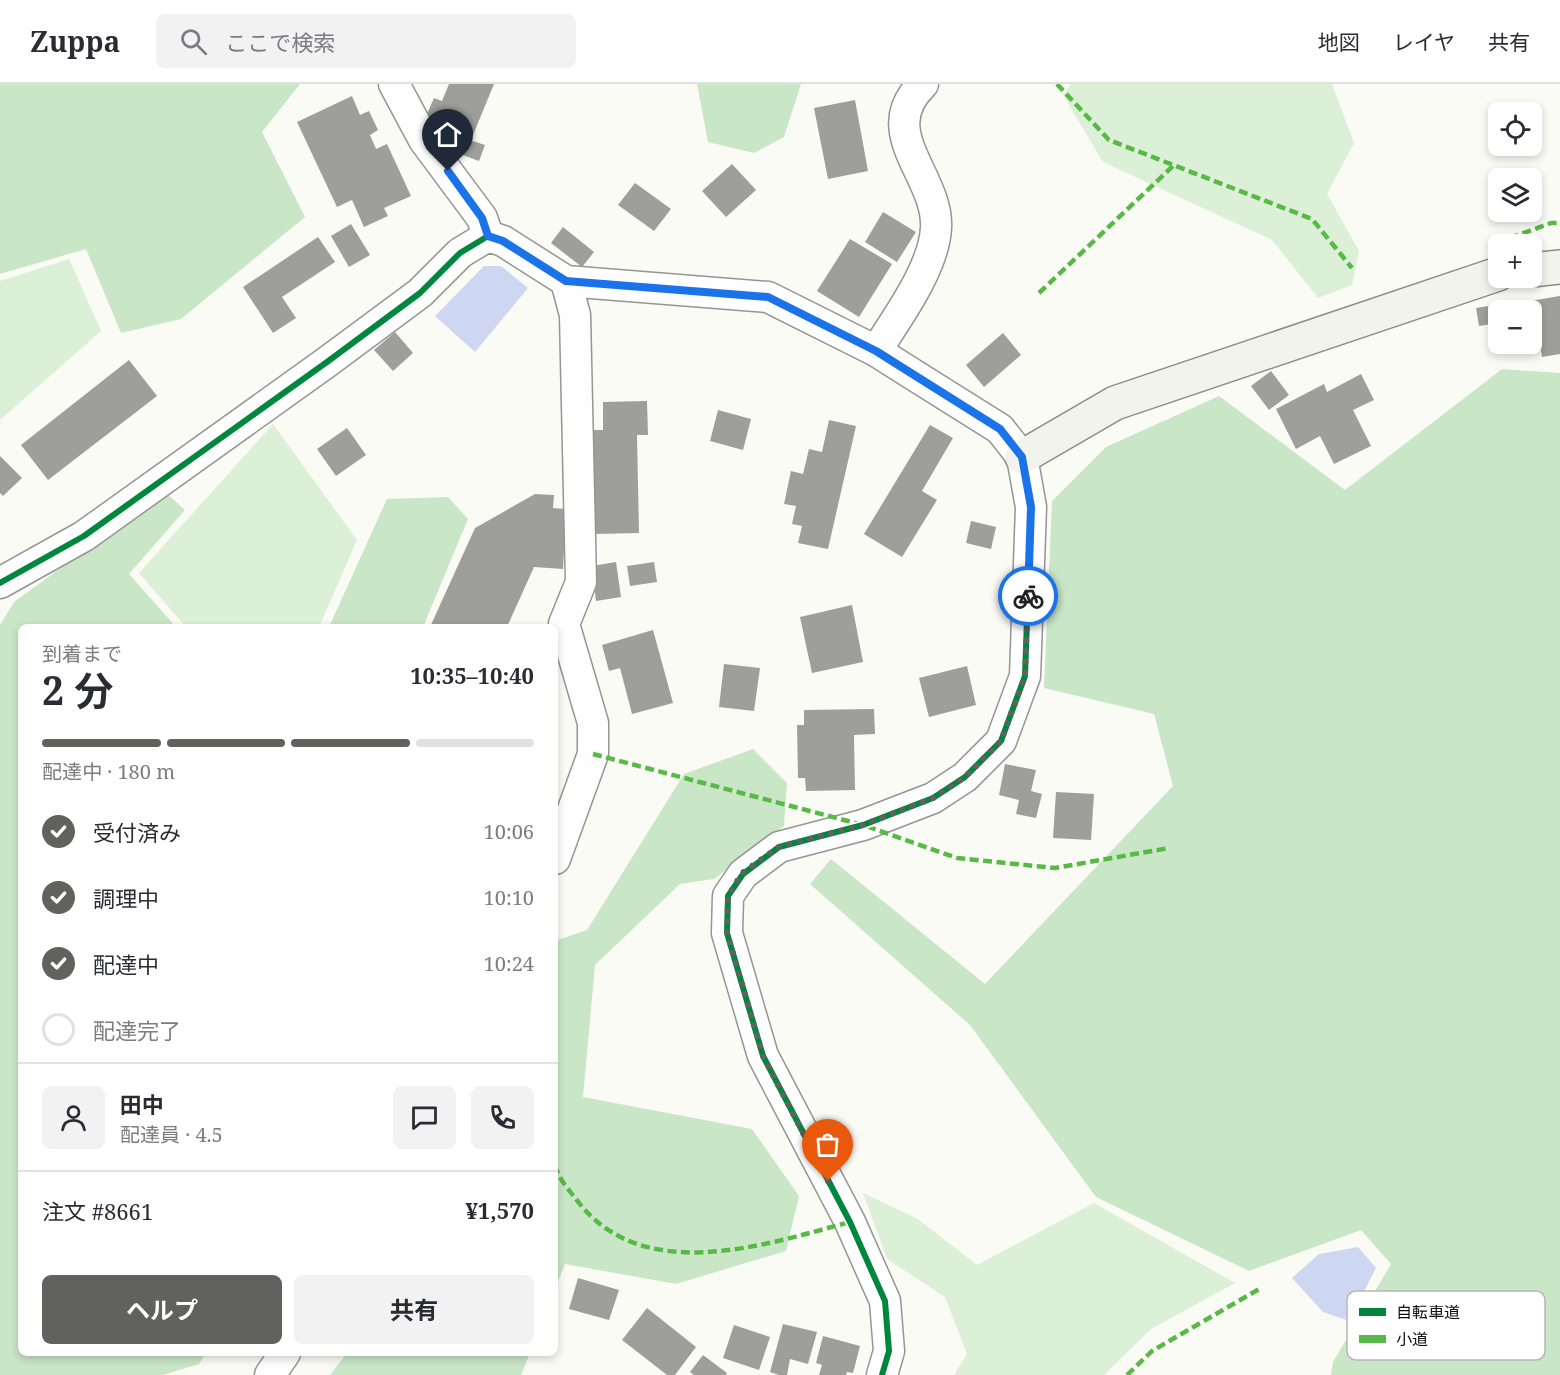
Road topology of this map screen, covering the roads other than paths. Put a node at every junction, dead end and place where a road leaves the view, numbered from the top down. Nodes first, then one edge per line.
1 (394, 84) edge
2 (923, 84) edge
3 (488, 236) junction
4 (1560, 267) edge
5 (1542, 269) edge
6 (1488, 277) edge
7 (566, 281) junction
8 (876, 351) junction
9 (1022, 457) junction
10 (0, 583) edge
11 (558, 851) edge
12 (283, 1356) edge
13 (270, 1375) edge
14 (882, 1375) edge

1 - 3 street
2 - 8 street
3 - 7 street
3 - 10 street
4 - 5 street
6 - 9 street
7 - 8 street
7 - 11 street
8 - 9 street
9 - 14 street
12 - 13 street

